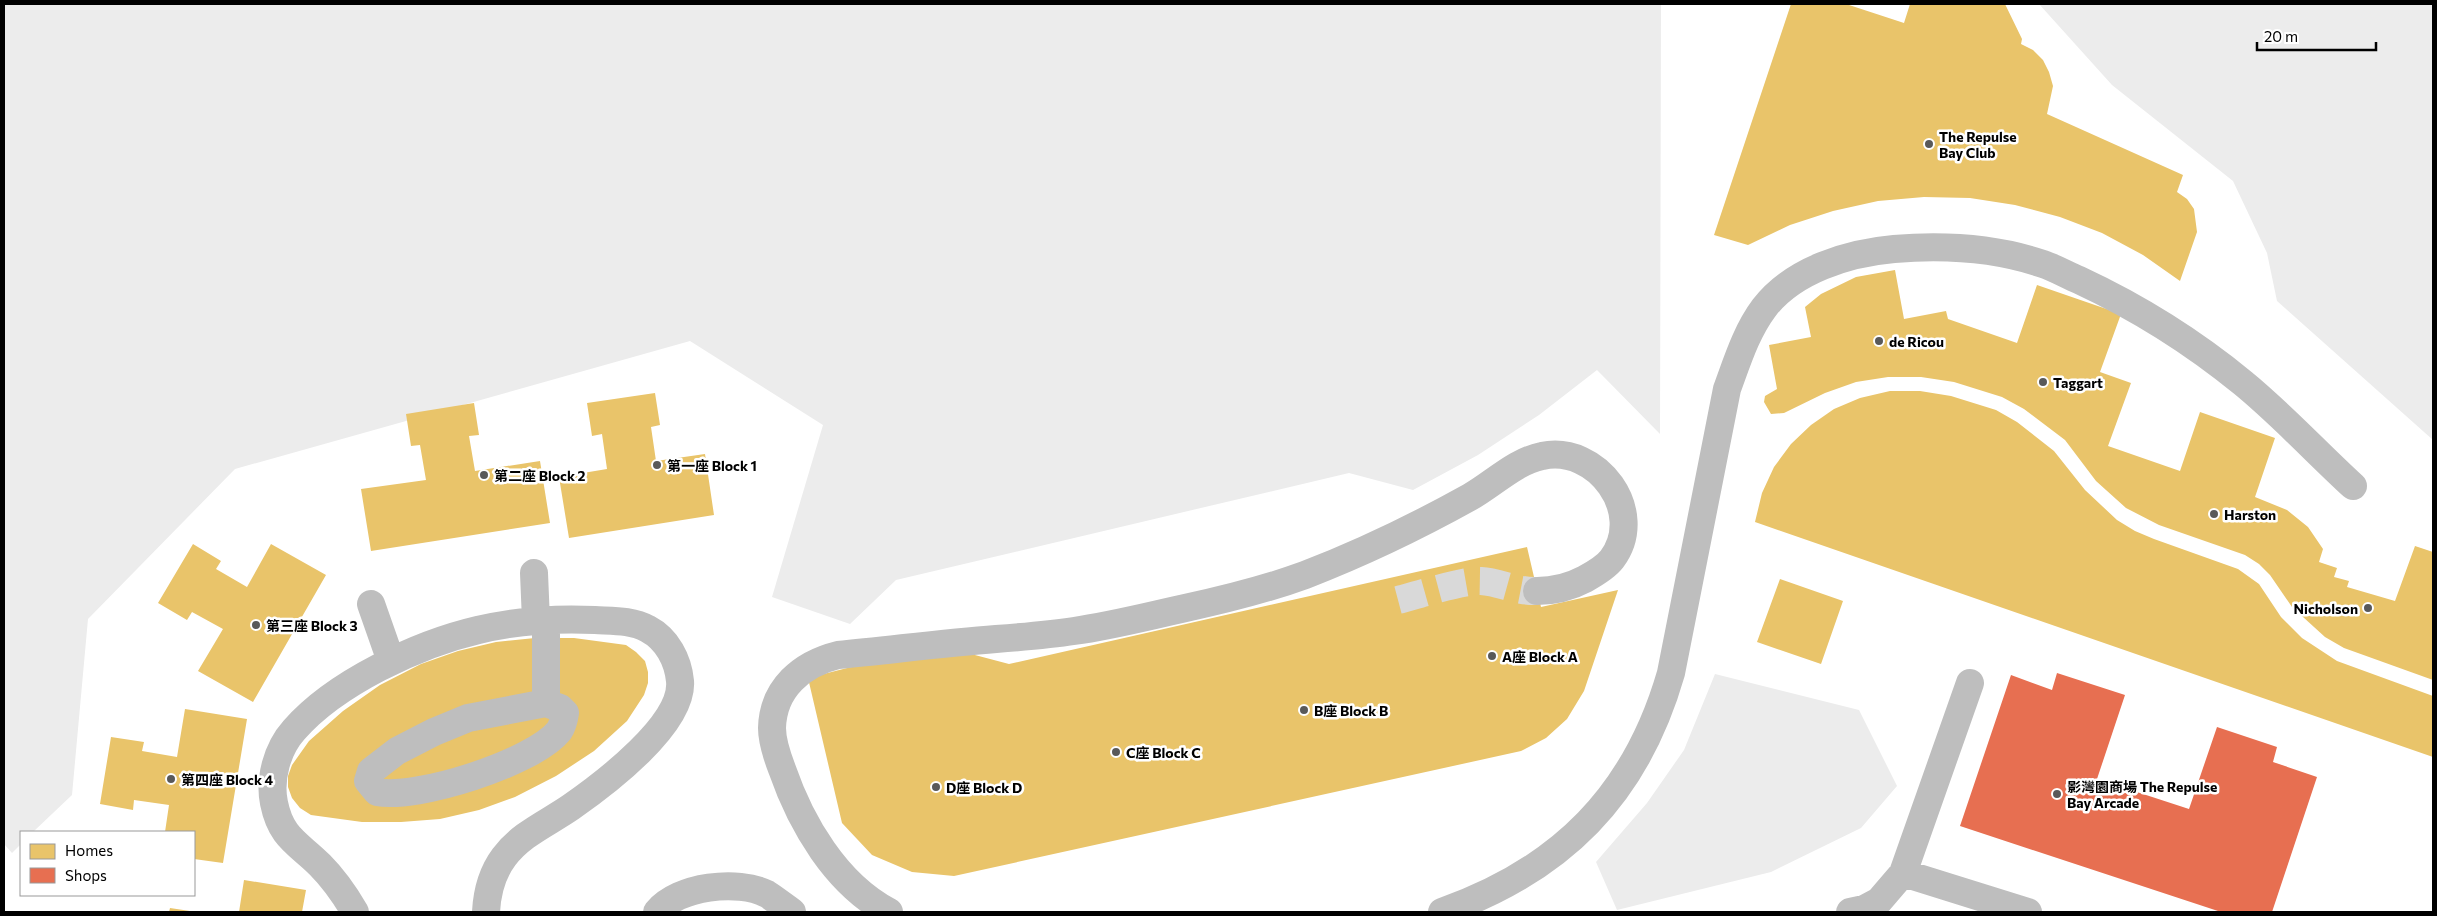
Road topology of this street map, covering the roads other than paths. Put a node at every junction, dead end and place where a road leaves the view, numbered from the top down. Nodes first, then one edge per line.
1 (2353, 486) dead end
2 (534, 573) dead end
3 (1537, 591) tunnel mouth
4 (371, 604) dead end
5 (541, 620) junction
6 (391, 661) junction
7 (1970, 683) dead end
8 (546, 703) junction
9 (1903, 873) junction
10 (356, 912) edge
11 (486, 912) edge
12 (658, 912) edge
13 (792, 912) edge
14 (889, 912) edge
15 (1442, 912) edge
16 (1850, 912) edge
17 (2028, 912) edge

1 - 15 street
2 - 5 street
3 - 14 street
4 - 6 street
5 - 6 street
5 - 8 street
5 - 11 street
6 - 10 street
7 - 9 street
8 - 8 street
9 - 16 street
9 - 17 street
12 - 13 street

